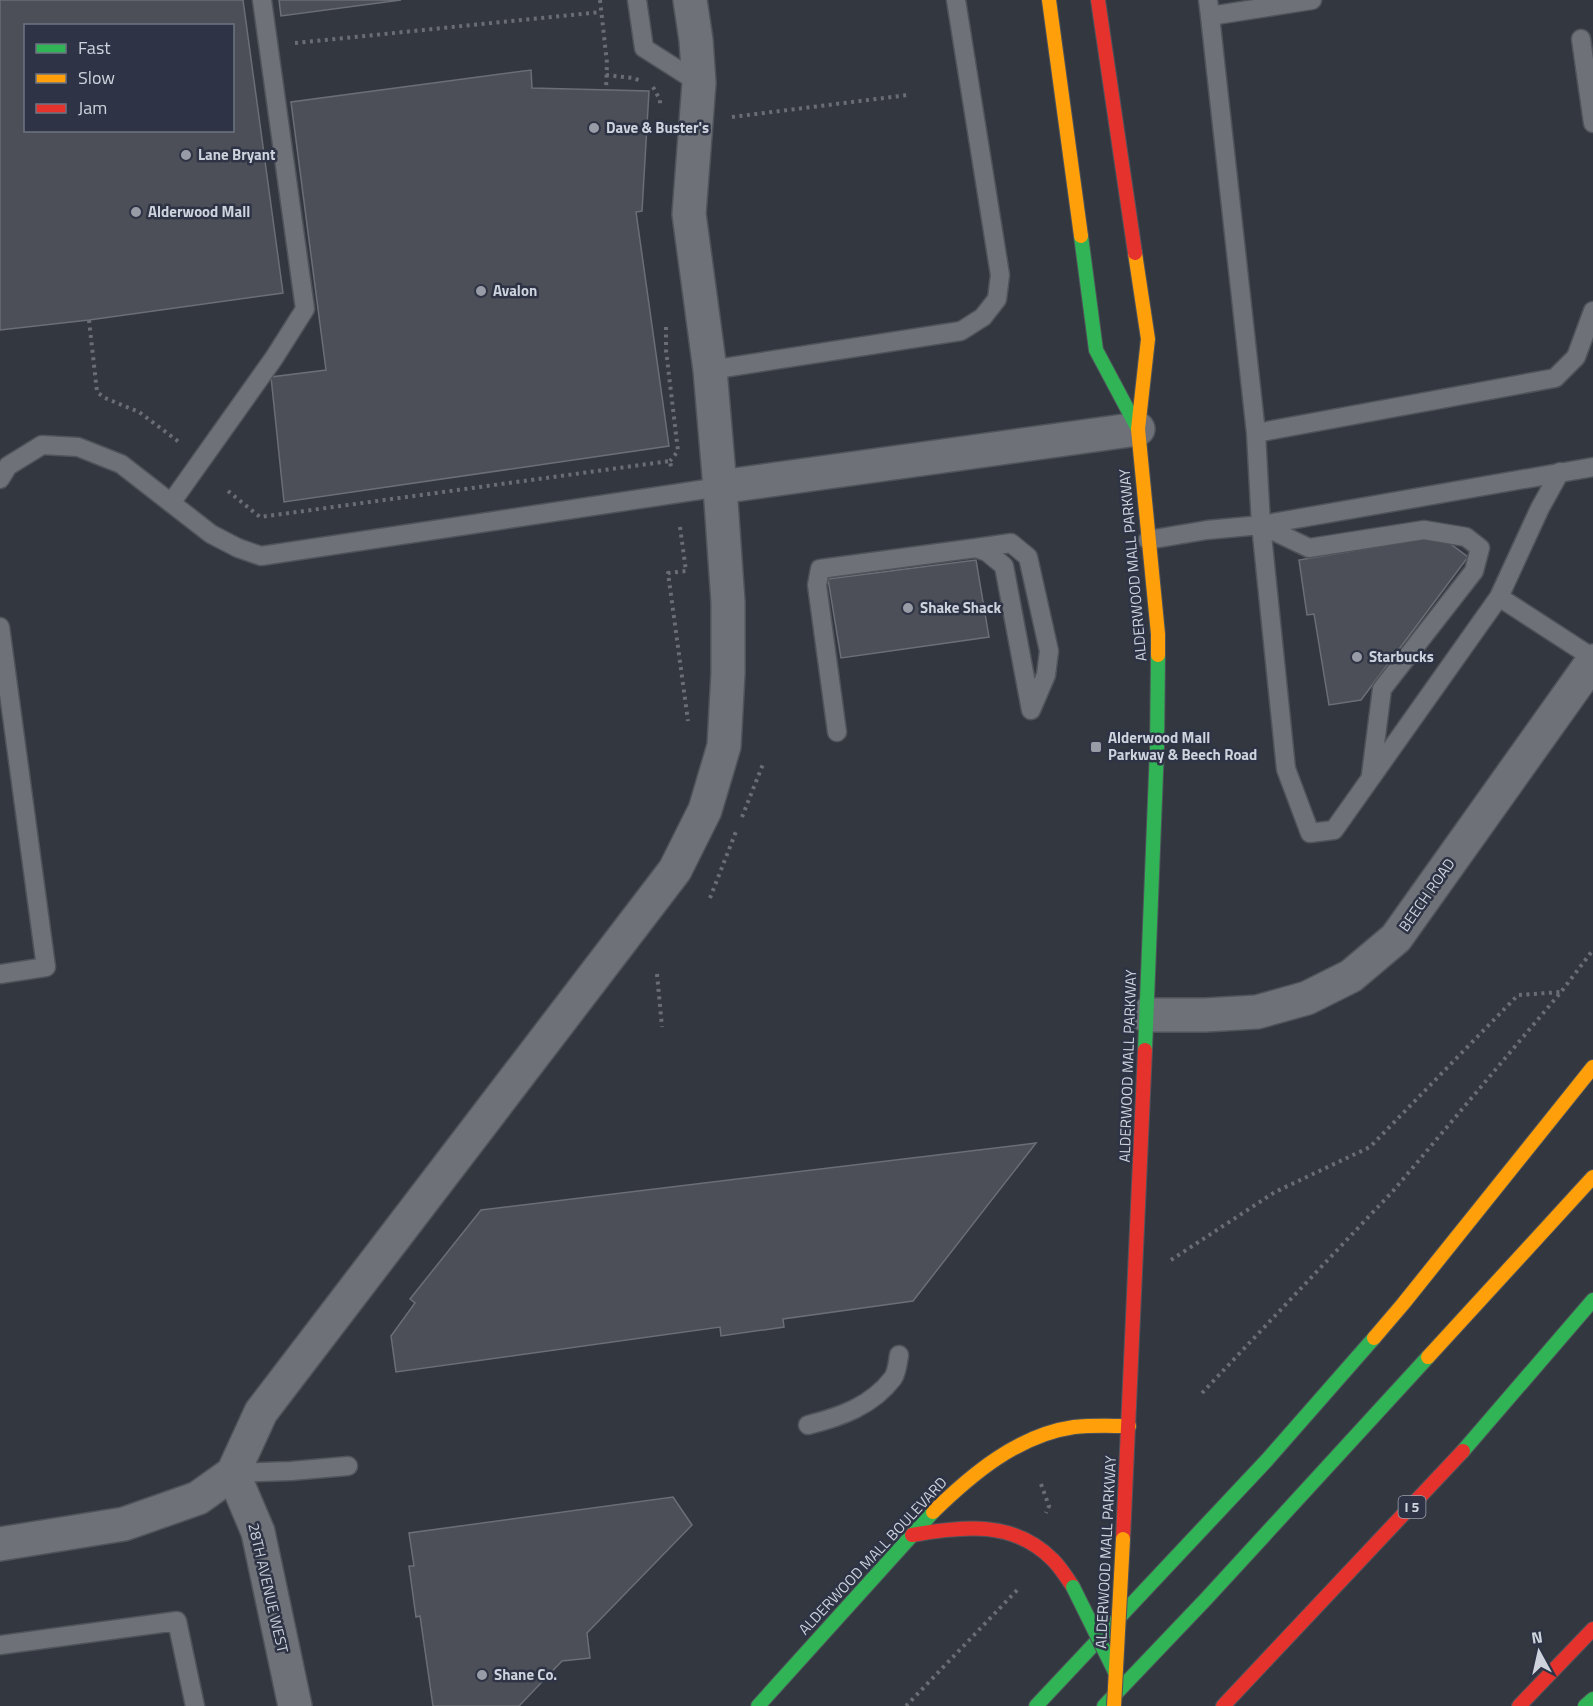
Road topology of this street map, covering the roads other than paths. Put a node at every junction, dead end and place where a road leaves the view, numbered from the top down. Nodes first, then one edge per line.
1 (262, 0) edge
2 (637, 0) edge
3 (690, 0) edge
4 (956, 0) edge
5 (1049, 0) edge
6 (1098, 0) edge
7 (1312, 0) edge
8 (1209, 8) edge
9 (1581, 39) dead end
10 (699, 83) junction
11 (1593, 123) edge
12 (1593, 311) edge
13 (710, 370) junction
14 (1138, 429) junction
15 (1256, 433) junction
16 (1593, 467) edge
17 (1560, 472) junction
18 (0, 479) edge
19 (720, 487) junction
20 (171, 502) junction
21 (1261, 525) junction
22 (1148, 540) junction
23 (976, 548) junction
24 (1499, 597) junction
25 (0, 627) edge
26 (1593, 659) edge
27 (837, 732) dead end
28 (1370, 779) junction
29 (0, 974) edge
30 (1146, 1015) junction
31 (1593, 1067) edge
32 (1593, 1177) edge
33 (1593, 1300) edge
34 (899, 1355) dead end
35 (808, 1425) dead end
36 (1129, 1426) junction
37 (348, 1466) dead end
38 (233, 1473) junction
39 (912, 1535) junction
40 (0, 1544) edge
41 (1593, 1629) edge
42 (0, 1646) edge
43 (1116, 1674) junction
44 (1593, 1699) edge
45 (195, 1706) edge
46 (295, 1706) edge
47 (758, 1706) edge
48 (1036, 1706) edge
49 (1104, 1706) edge
50 (1114, 1706) edge
51 (1223, 1706) edge
52 (1519, 1706) edge
53 (1585, 1706) edge

1 - 20 lane
2 - 10 lane
3 - 10 street
4 - 13 lane
5 - 14 main road, ALDERWOOD MALL PARKWAY
6 - 14 main road, ALDERWOOD MALL PARKWAY
7 - 8 lane
8 - 15 lane
9 - 11 lane
10 - 13 street
12 - 15 lane
13 - 19 street
14 - 19 street
14 - 22 main road, ALDERWOOD MALL PARKWAY
15 - 21 lane
16 - 17 lane
17 - 21 lane
17 - 24 lane
18 - 20 lane
19 - 20 lane
19 - 38 street
21 - 22 lane
21 - 28 lane
21 - 28 lane
22 - 30 main road, ALDERWOOD MALL PARKWAY
23 - 23 lane
23 - 27 lane
24 - 26 lane
24 - 28 lane
25 - 29 lane
26 - 30 street, BEECH ROAD
30 - 36 main road, ALDERWOOD MALL PARKWAY
31 - 48 main road
32 - 49 main road
33 - 51 main road, I 5
34 - 35 lane
36 - 39 main road, ALDERWOOD MALL BOULEVARD
36 - 43 main road, ALDERWOOD MALL PARKWAY, bridge
37 - 38 lane
38 - 40 street
38 - 46 street, 28TH AVENUE WEST
39 - 43 main road, bridge
39 - 47 main road, ALDERWOOD MALL BOULEVARD
41 - 52 main road
42 - 45 lane
43 - 50 main road, ALDERWOOD MALL PARKWAY, bridge
44 - 53 main road

